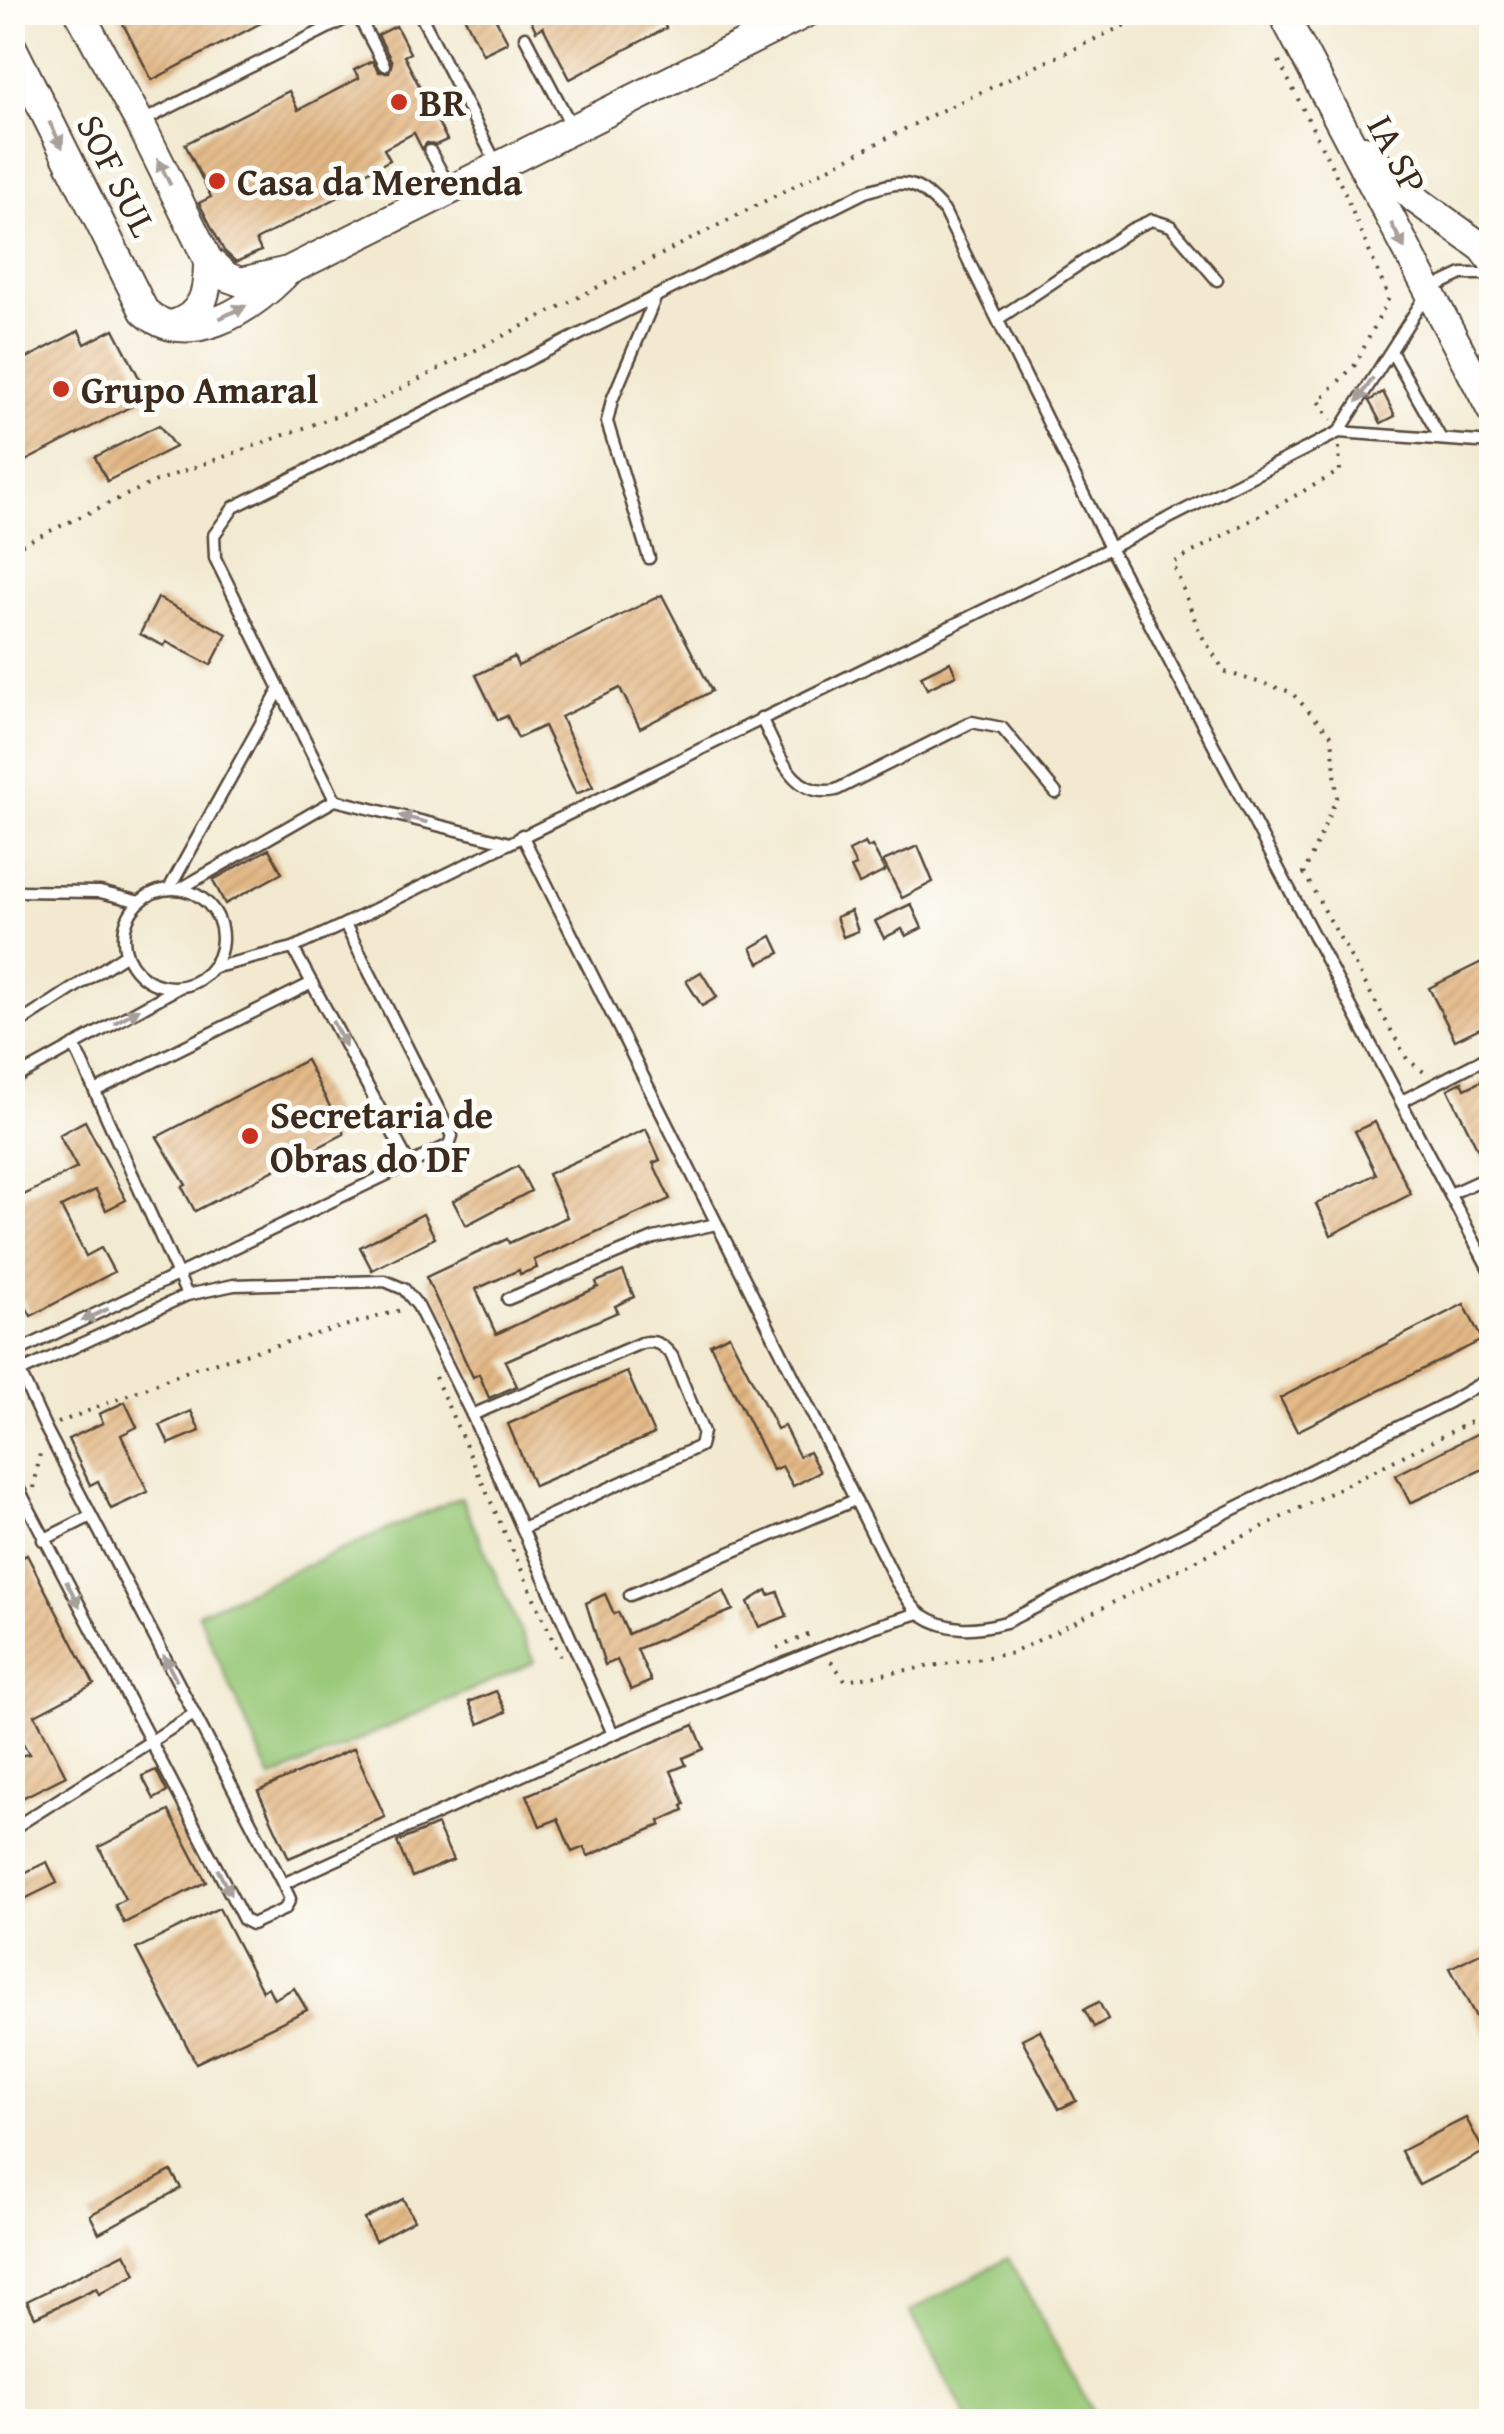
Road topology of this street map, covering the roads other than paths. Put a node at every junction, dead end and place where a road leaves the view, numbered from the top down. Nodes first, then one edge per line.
1 (79, 12) edge
2 (419, 12) edge
3 (808, 12) edge
4 (1282, 12) edge
5 (358, 13) edge
6 (756, 24) edge
7 (525, 37) dead end
8 (12, 47) edge
9 (384, 66) dead end
10 (1337, 118) junction
11 (140, 123) junction
12 (574, 130) junction
13 (430, 151) dead end
14 (499, 168) junction
15 (452, 191) junction
16 (208, 260) junction
17 (1492, 260) edge
18 (288, 271) junction
19 (1492, 274) edge
20 (1217, 280) dead end
21 (1430, 290) junction
22 (656, 296) junction
23 (998, 320) junction
24 (168, 326) junction
25 (1390, 351) junction
26 (1492, 411) edge
27 (1339, 432) junction
28 (1441, 439) junction
29 (1492, 444) edge
30 (1110, 548) junction
31 (650, 558) dead end
32 (280, 689) junction
33 (762, 718) junction
34 (1056, 793) dead end
35 (334, 800) junction
36 (522, 836) junction
37 (507, 842) junction
38 (174, 889) junction
39 (12, 890) edge
40 (140, 902) junction
41 (345, 924) junction
42 (293, 948) junction
43 (126, 954) junction
44 (212, 968) junction
45 (312, 983) junction
46 (181, 986) junction
47 (12, 1028) edge
48 (74, 1045) junction
49 (1492, 1055) edge
50 (12, 1080) edge
51 (95, 1092) junction
52 (1402, 1100) junction
53 (410, 1165) junction
54 (1492, 1175) edge
55 (1450, 1194) junction
56 (716, 1224) junction
57 (1492, 1275) edge
58 (178, 1276) junction
59 (187, 1296) junction
60 (508, 1299) dead end
61 (12, 1355) edge
62 (16, 1372) edge
63 (1492, 1377) edge
64 (472, 1416) junction
65 (12, 1476) edge
66 (855, 1500) junction
67 (91, 1516) junction
68 (523, 1528) junction
69 (44, 1540) junction
70 (630, 1594) dead end
71 (919, 1613) junction
72 (194, 1714) junction
73 (613, 1734) junction
74 (152, 1742) junction
75 (12, 1829) edge
76 (283, 1884) junction

1 - 11 street, SOF SUL
2 - 14 lane
3 - 6 street
4 - 10 street
5 - 9 lane
5 - 11 lane
6 - 12 street
7 - 12 lane
8 -> 24 street, SOF SUL
10 - 17 street, IA SP
10 -> 21 street, IA SP
16 -> 11 street, SOF SUL
12 - 14 street
13 - 15 lane
14 - 15 street
15 - 18 street
16 - 18 street
16 - 24 street
24 -> 18 street
19 - 21 lane
20 - 23 lane
21 - 25 lane
21 - 26 street, IA SP
22 - 23 lane
22 - 31 lane
22 - 32 lane
23 - 30 lane
25 -> 27 lane
25 - 28 lane
27 - 28 lane
27 - 30 lane
28 - 29 lane
30 - 33 lane
30 - 52 lane
32 - 35 lane
32 - 38 lane
33 - 34 lane
33 - 36 lane
37 -> 35 lane
35 - 38 lane
36 - 37 lane
36 - 56 lane
37 - 41 lane
38 - 40 lane
38 - 44 lane
39 - 40 lane
40 - 43 lane
41 - 42 lane
41 - 53 lane
42 - 44 lane
42 - 45 lane
43 - 46 lane
43 - 47 lane
44 - 46 lane
45 - 51 lane
45 -> 53 lane
48 -> 46 lane
48 - 50 lane
48 - 51 lane
49 - 52 lane
51 - 58 lane
52 - 55 lane
53 - 58 lane
54 - 55 lane
55 - 57 lane
56 - 60 lane
56 - 66 lane
58 - 59 lane
58 -> 61 lane
59 - 62 lane
59 - 64 lane
61 - 62 lane
62 - 67 lane
63 - 71 lane
64 - 68 lane
64 - 68 lane
65 - 69 lane
66 - 70 lane
66 - 71 lane
67 - 69 lane
72 -> 67 lane
68 - 73 lane
69 -> 74 lane
71 - 73 lane
72 - 74 lane
72 - 76 lane
73 - 76 lane
74 - 75 lane
74 -> 76 lane

